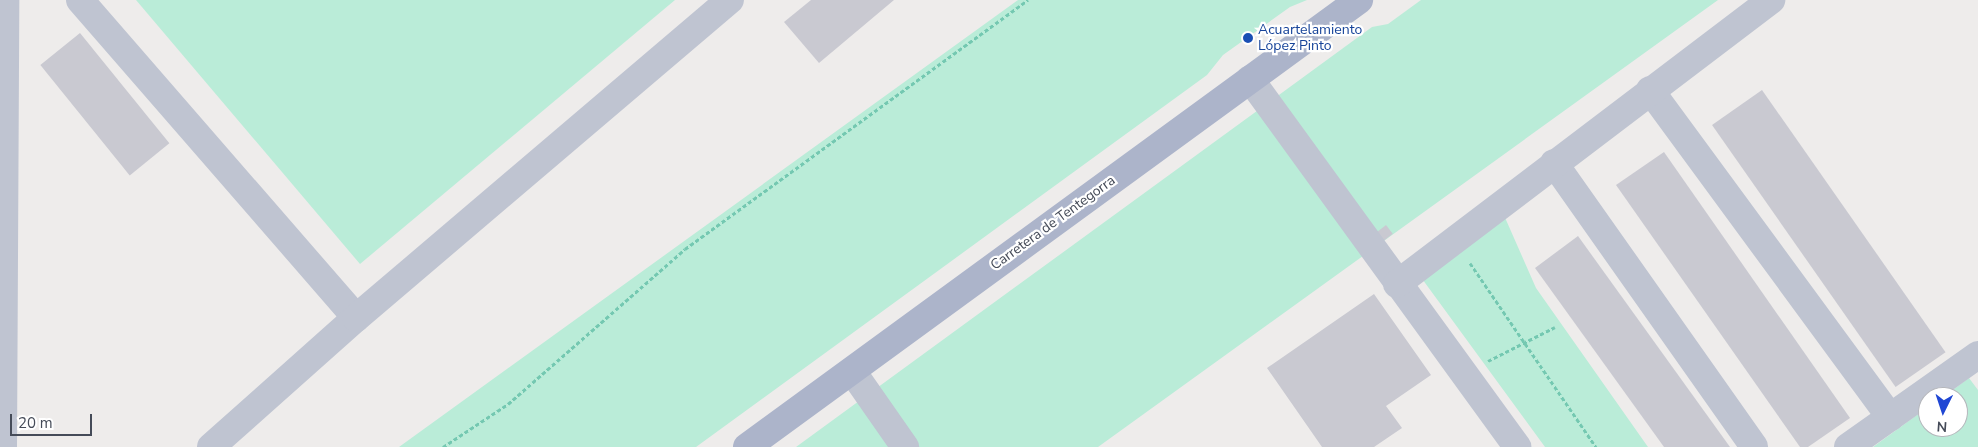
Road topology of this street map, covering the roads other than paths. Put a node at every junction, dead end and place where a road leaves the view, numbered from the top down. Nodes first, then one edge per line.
1 (5, 0) edge
2 (80, 0) edge
3 (730, 0) edge
4 (1359, 0) edge
5 (1772, 0) edge
6 (1250, 79) junction
7 (1650, 90) junction
8 (1554, 163) junction
9 (1397, 284) junction
10 (356, 318) junction
11 (1978, 355) edge
12 (852, 371) junction
13 (1890, 418) junction
14 (3, 447) edge
15 (212, 447) edge
16 (747, 447) edge
17 (905, 447) edge
18 (1517, 447) edge
19 (1754, 447) edge
20 (1848, 447) edge

1 - 14 lane
2 - 10 lane
3 - 10 lane
4 - 6 main road, Carretera de Tentegorra
5 - 7 lane
6 - 9 lane
6 - 12 main road, Carretera de Tentegorra
7 - 8 lane
7 - 13 lane
8 - 9 lane
8 - 19 lane
9 - 18 lane
10 - 15 lane
11 - 13 lane
12 - 16 main road, Carretera de Tentegorra
12 - 17 lane
13 - 20 lane

